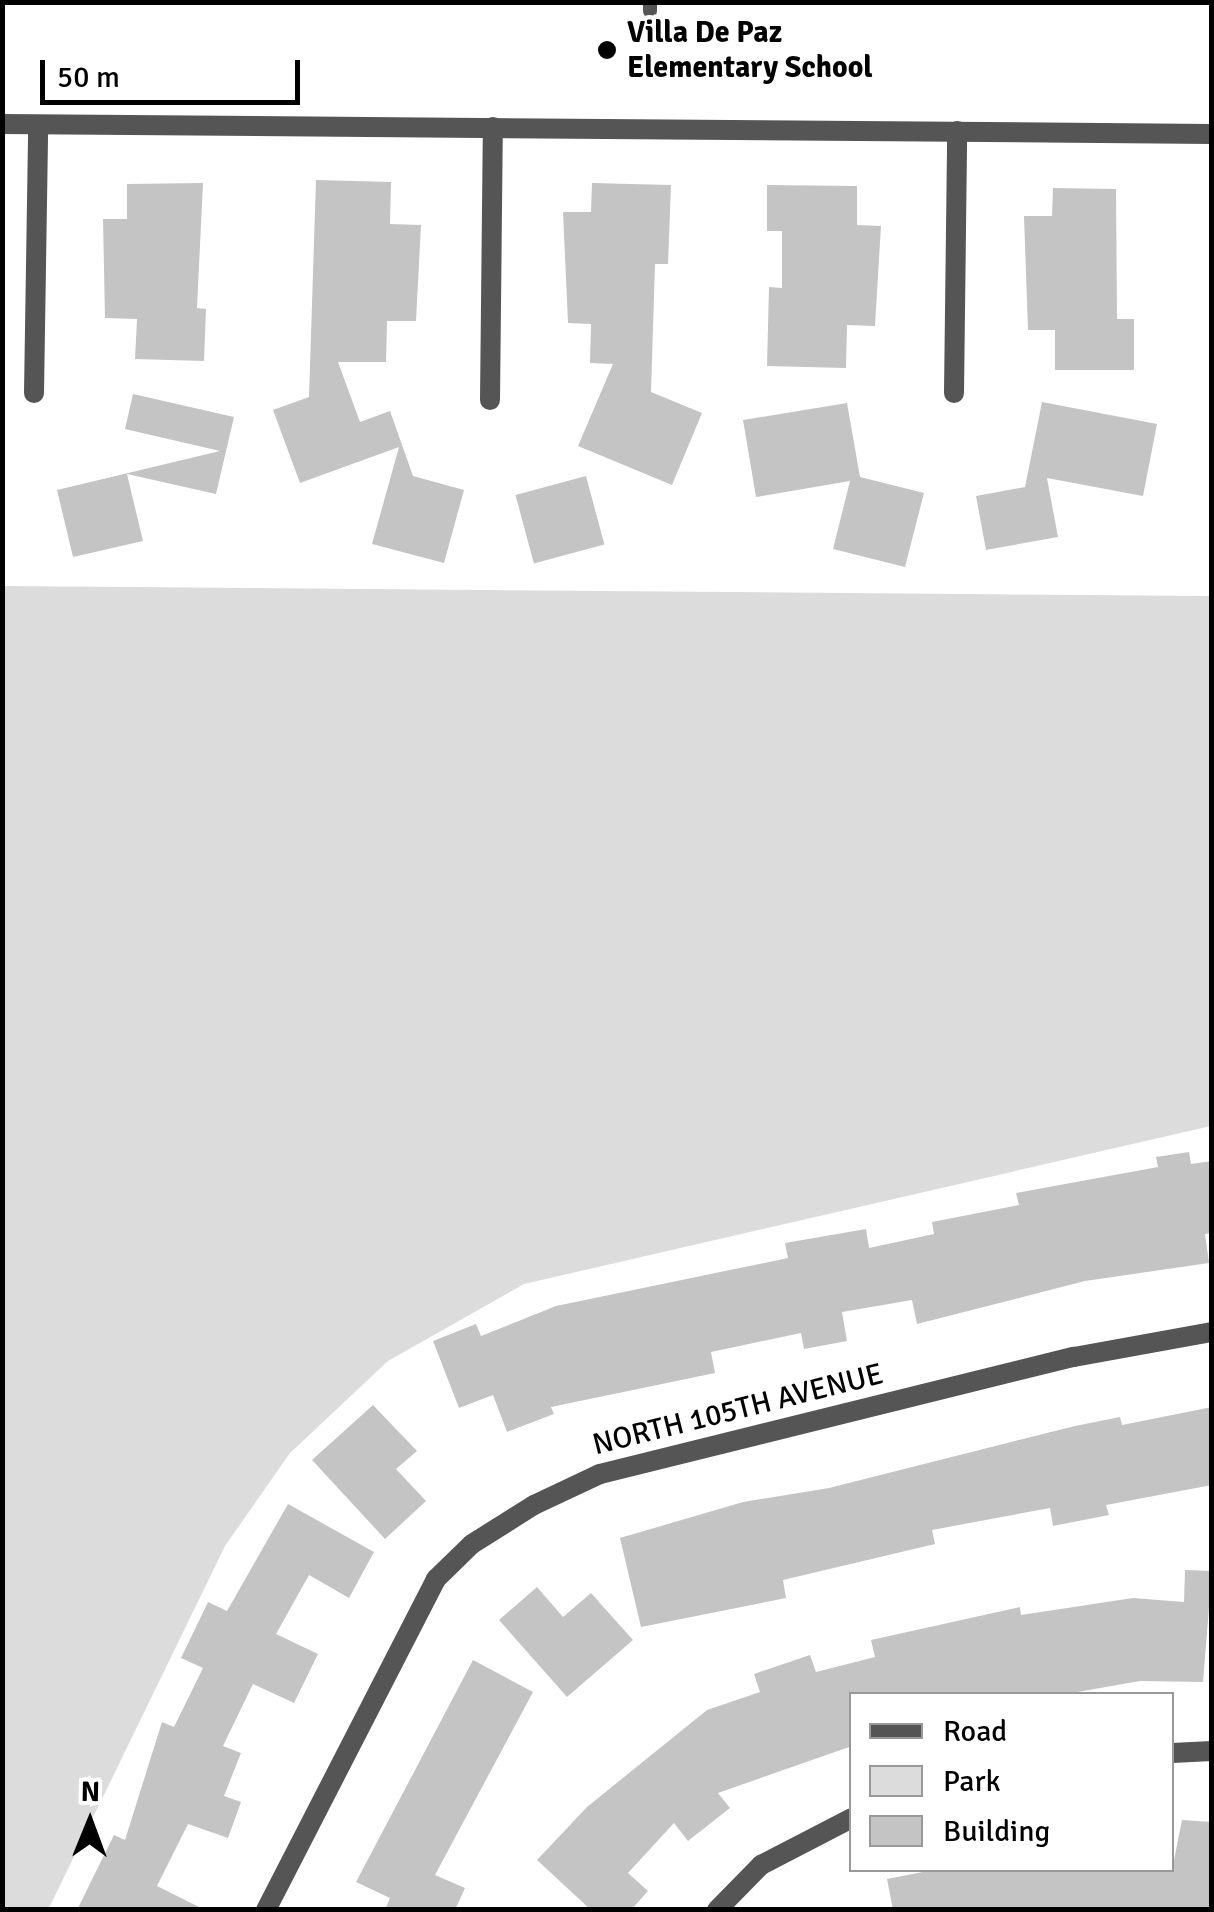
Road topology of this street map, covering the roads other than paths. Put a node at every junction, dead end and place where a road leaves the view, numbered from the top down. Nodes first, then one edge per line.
1 (2, 124) edge
2 (38, 125) junction
3 (493, 127) junction
4 (957, 132) junction
5 (1212, 134) edge
6 (34, 393) dead end
7 (954, 393) dead end
8 (490, 400) dead end
9 (1212, 1332) edge
10 (1174, 1752) edge
11 (1212, 1752) edge
12 (849, 1820) edge
13 (266, 1910) edge
14 (716, 1910) edge

1 - 2 street
2 - 3 street
2 - 6 street
3 - 4 street
3 - 8 street
4 - 5 street
4 - 7 street
9 - 13 street, NORTH 105TH AVENUE
10 - 11 street
12 - 14 street

